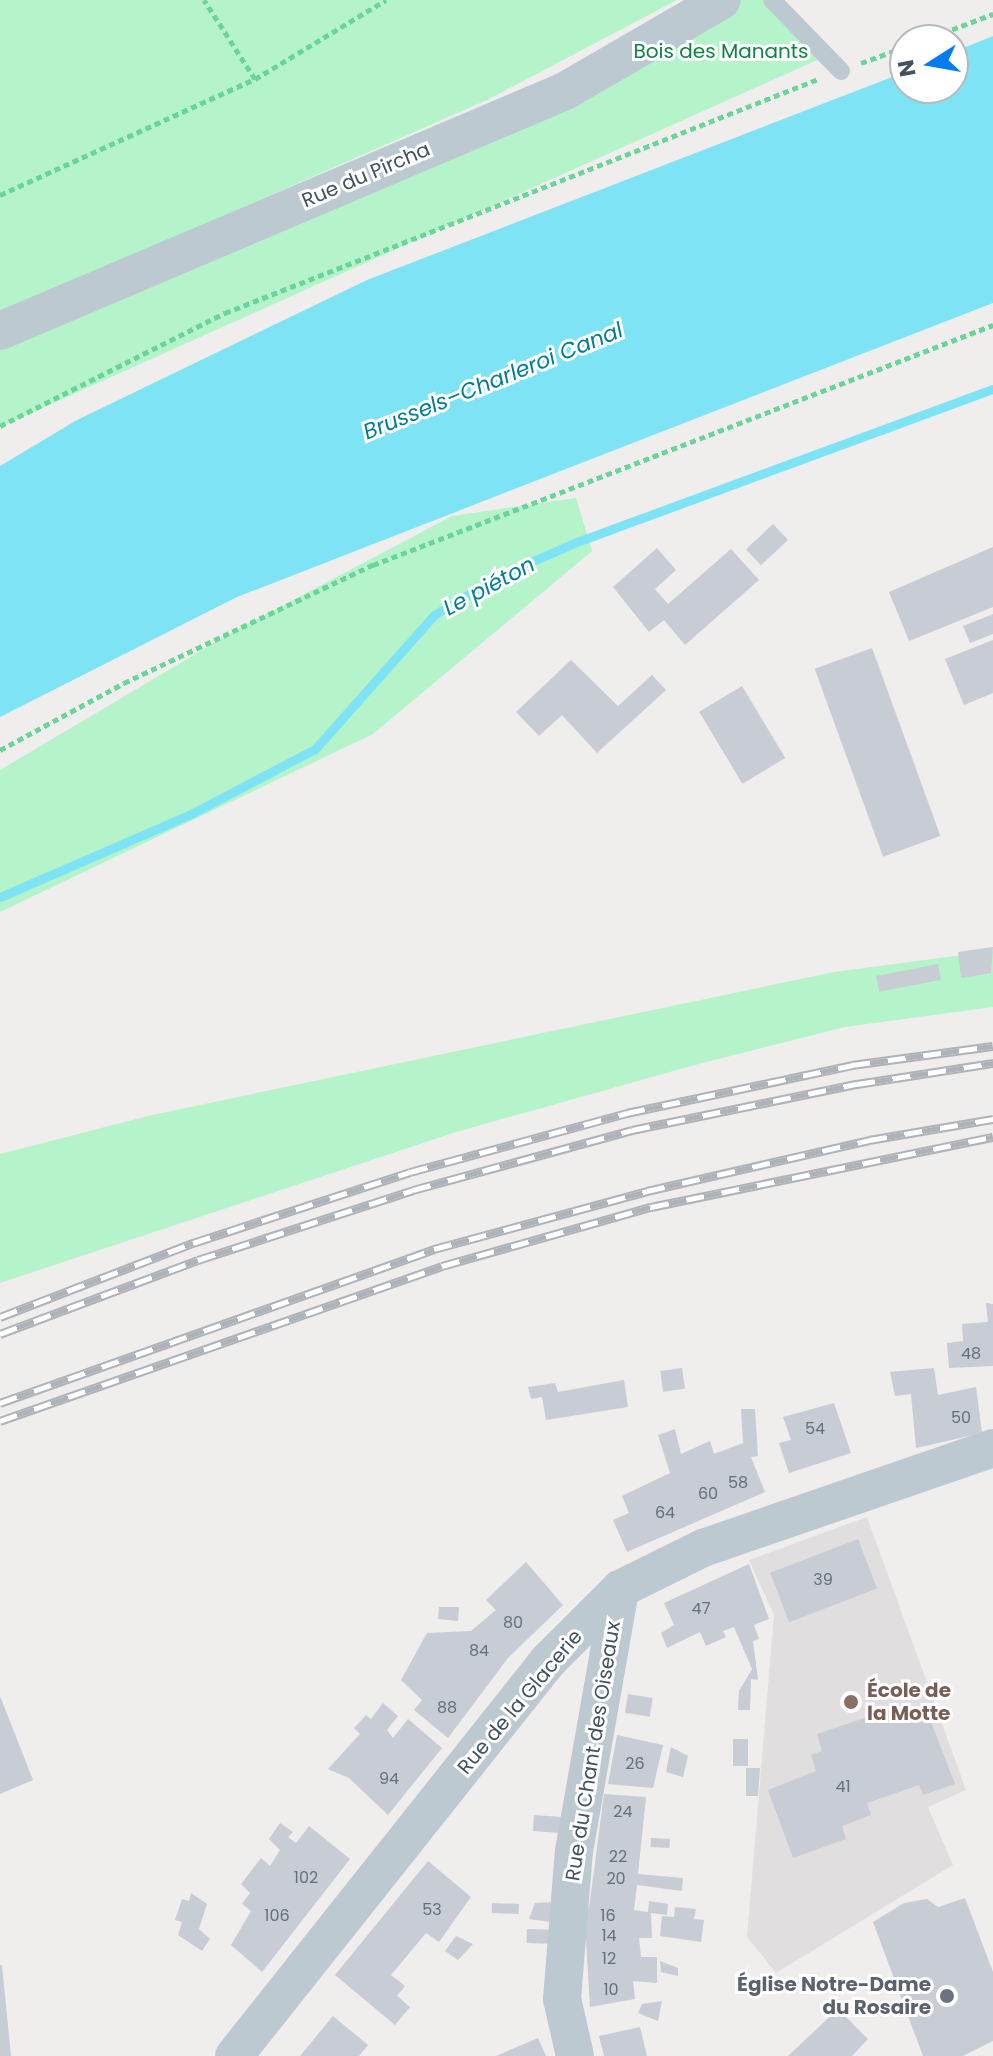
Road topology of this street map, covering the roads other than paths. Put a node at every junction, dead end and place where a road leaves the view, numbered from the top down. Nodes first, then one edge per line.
1 (722, 0) edge
2 (772, 0) edge
3 (841, 71) road end
4 (0, 331) edge
5 (993, 1448) edge
6 (620, 1589) junction
7 (234, 2056) edge
8 (575, 2056) edge

1 - 4 street, Rue du Pircha
2 - 3 lane
5 - 6 street, Rue de la Glacerie
6 - 7 street, Rue de la Glacerie
6 - 8 street, Rue du Chant des Oiseaux

